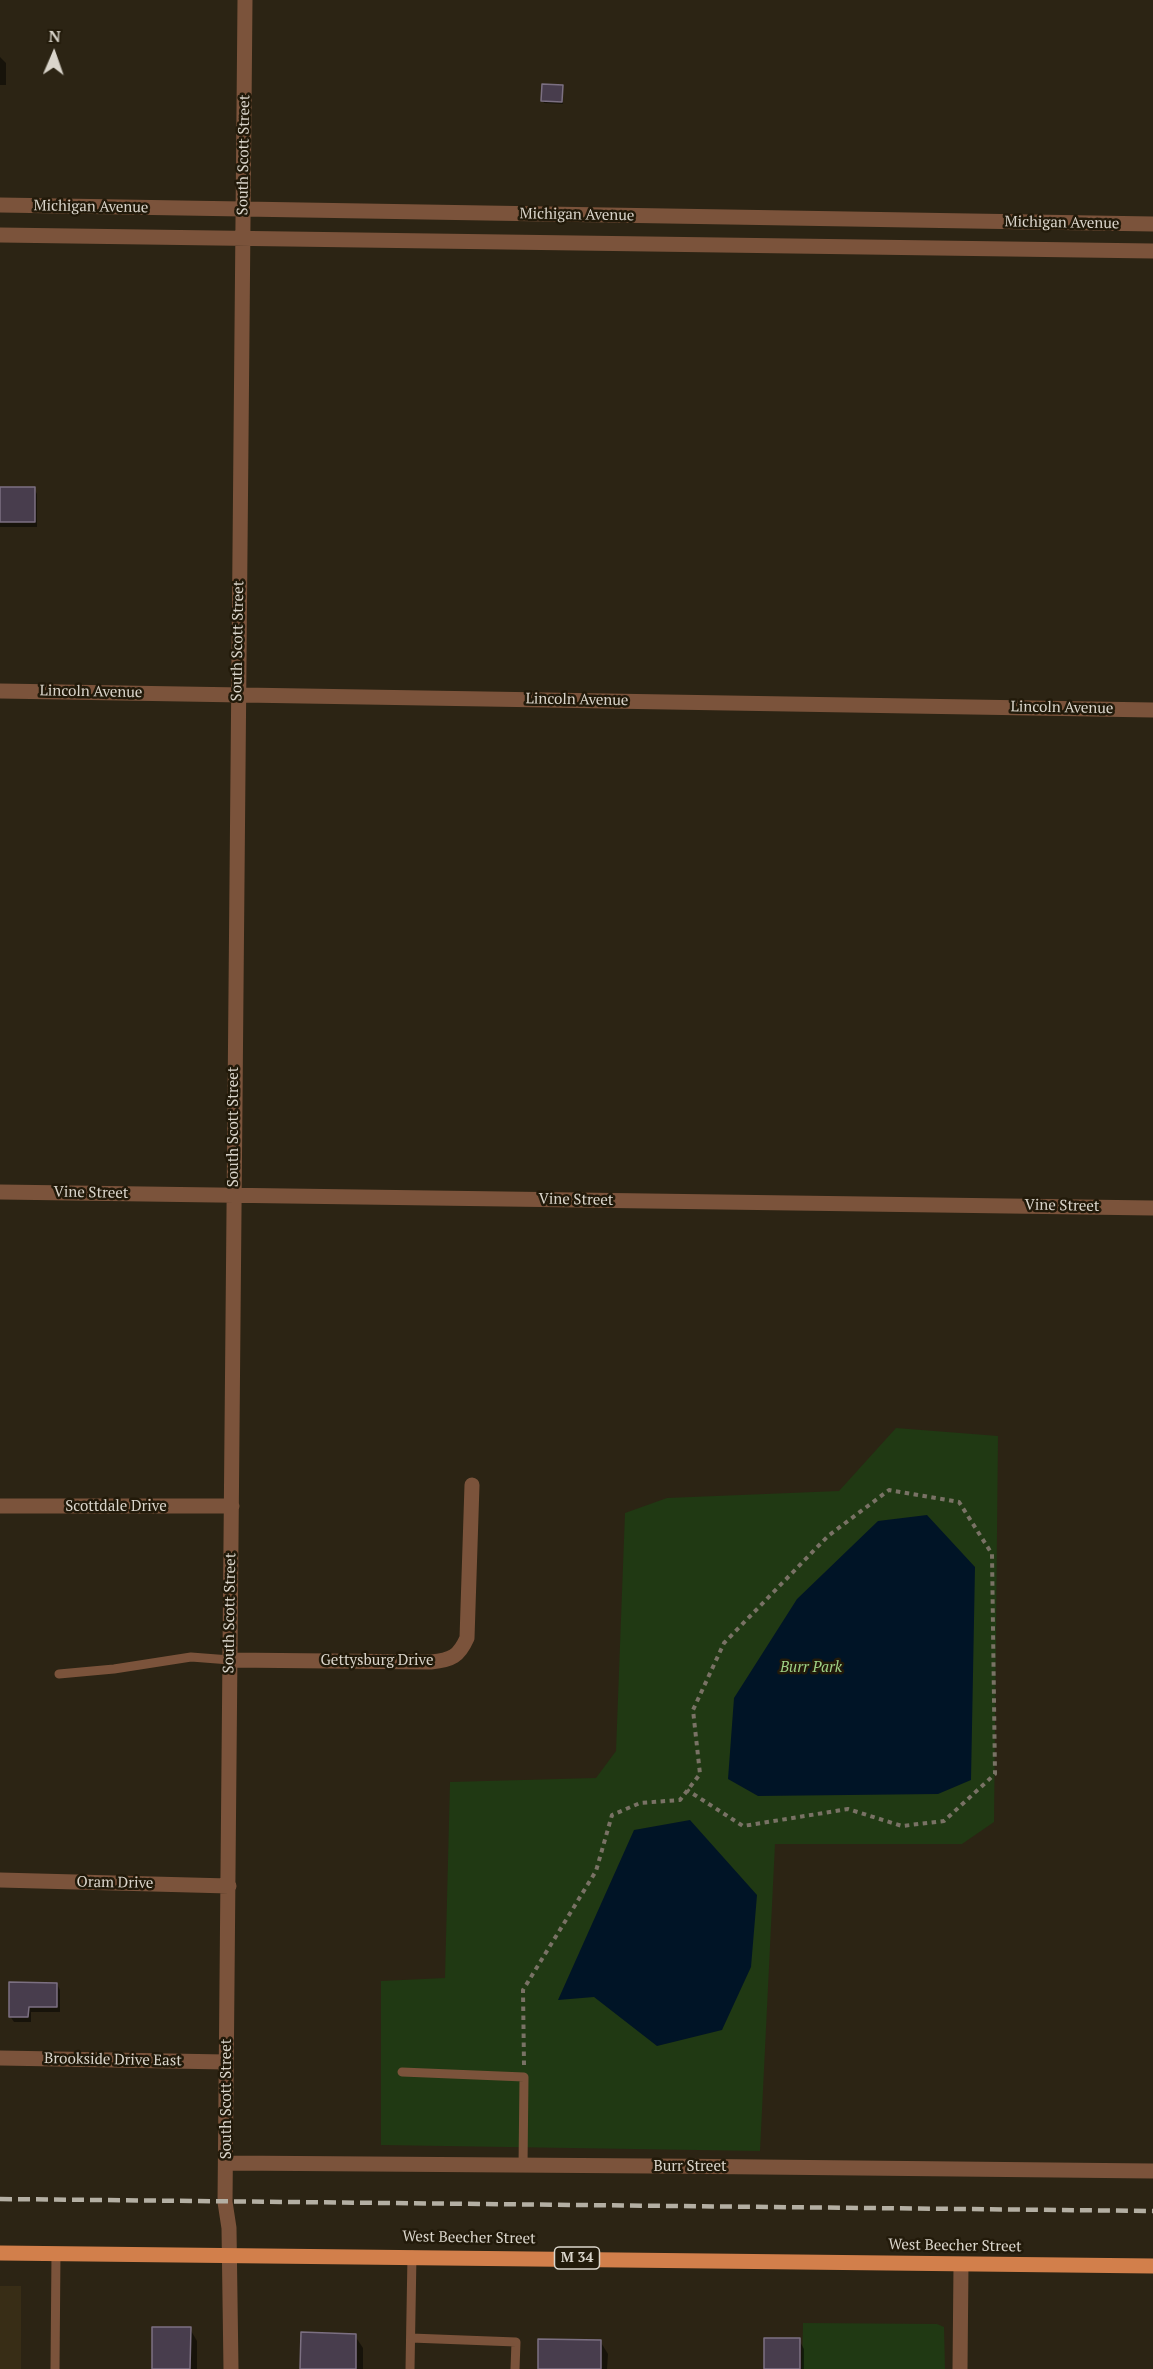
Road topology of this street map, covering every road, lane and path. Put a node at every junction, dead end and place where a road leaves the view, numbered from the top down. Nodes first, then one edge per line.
1 (245, 0) edge
2 (0, 205) edge
3 (243, 209) junction
4 (1153, 224) edge
5 (0, 235) edge
6 (243, 239) junction
7 (1153, 251) edge
8 (0, 691) edge
9 (237, 695) junction
10 (1153, 710) edge
11 (0, 1192) edge
12 (234, 1195) junction
13 (1153, 1208) edge
14 (472, 1485) dead end
15 (0, 1506) edge
16 (232, 1506) junction
17 (230, 1660) junction
18 (58, 1674) dead end
19 (687, 1790) junction
20 (0, 1880) edge
21 (229, 1886) junction
22 (0, 2058) edge
23 (226, 2062) junction
24 (402, 2072) dead end
25 (524, 2077) junction
26 (227, 2163) junction
27 (523, 2167) junction
28 (1153, 2171) edge
29 (0, 2253) edge
30 (56, 2253) junction
31 (228, 2253) junction
32 (412, 2255) junction
33 (961, 2265) junction
34 (1153, 2266) edge
35 (411, 2338) junction
36 (55, 2369) edge
37 (231, 2369) edge
38 (410, 2369) edge
39 (515, 2369) edge
40 (960, 2369) edge

1 - 3 street, South Scott Street
2 - 3 street, Michigan Avenue
3 - 4 street, Michigan Avenue
3 - 6 street, South Scott Street
5 - 6 street, Michigan Avenue
6 - 7 street, Michigan Avenue
6 - 9 street, South Scott Street
8 - 9 street, Lincoln Avenue
9 - 10 street, Lincoln Avenue
9 - 12 street, South Scott Street
11 - 12 street, Vine Street
12 - 13 street, Vine Street
12 - 16 street, South Scott Street
14 - 17 street, Gettysburg Drive
15 - 16 street, Scottdale Drive
16 - 17 street, South Scott Street
17 - 18 lane
17 - 21 street, South Scott Street
19 - 19 path
19 - 25 path
20 - 21 street, Oram Drive
21 - 23 street, South Scott Street
22 - 23 street, Brookside Drive East
23 - 26 street, South Scott Street
24 - 25 lane
25 - 27 lane
26 - 27 street, Burr Street
26 - 31 street, South Scott Street
27 - 28 street, Burr Street
29 - 30 main road, West Beecher Street / M 34
30 - 31 main road, West Beecher Street / M 34
30 - 36 lane
31 - 32 main road, West Beecher Street / M 34
31 - 37 street, South Scott Street
32 - 33 main road, West Beecher Street / M 34
32 - 35 lane
33 - 34 main road, West Beecher Street / M 34
33 - 40 street
35 - 38 lane
35 - 39 lane

